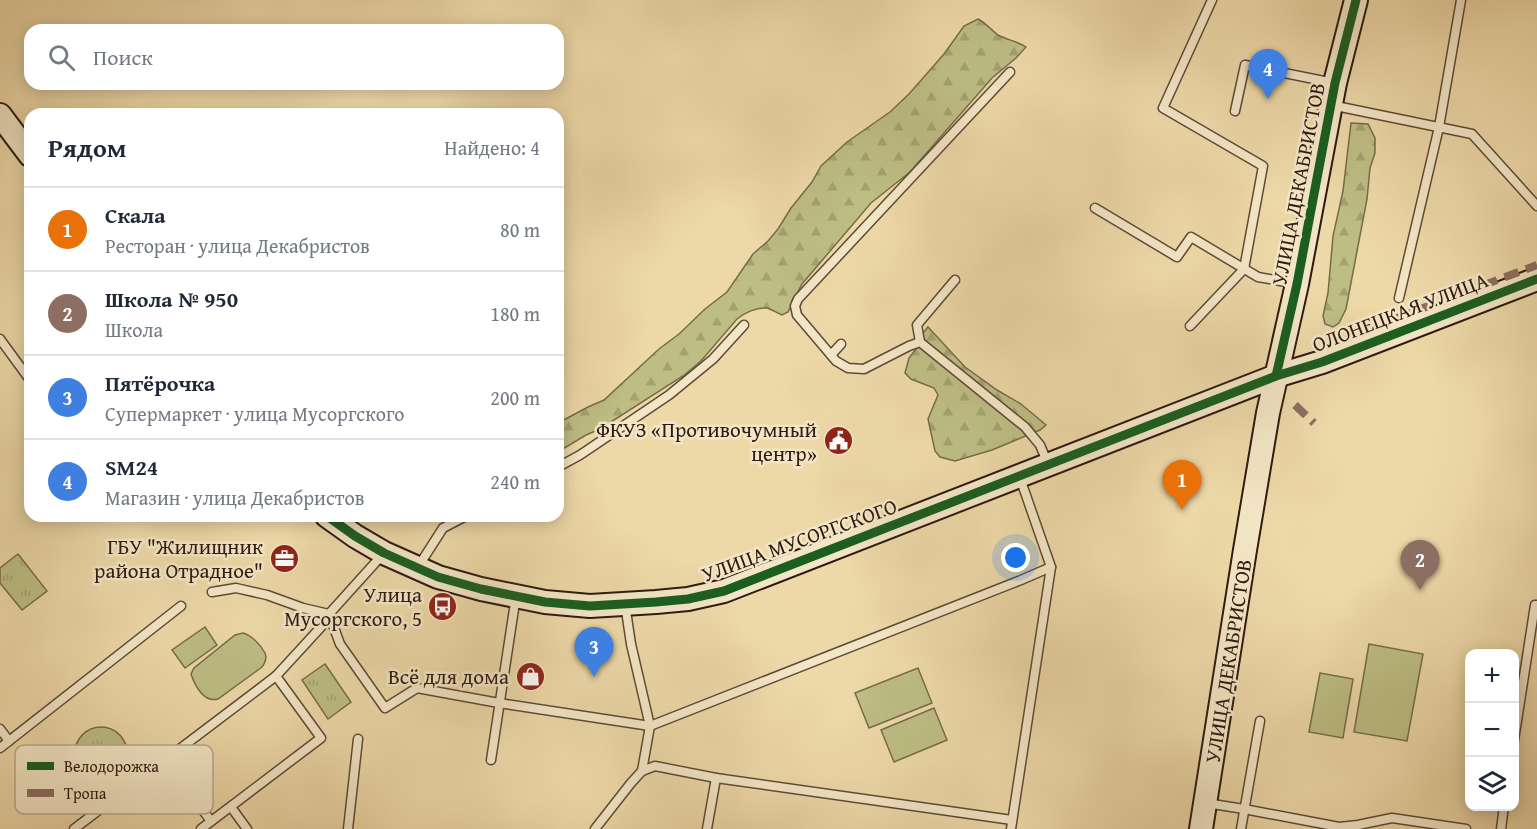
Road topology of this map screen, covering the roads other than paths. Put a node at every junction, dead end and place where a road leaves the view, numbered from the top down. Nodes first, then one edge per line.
1 (1212, 0) edge
2 (1356, 0) edge
3 (1461, 0) edge
4 (1010, 72) dead end
5 (1333, 94) junction
6 (1235, 111) dead end
7 (0, 115) edge
8 (1438, 127) junction
9 (24, 147) edge
10 (1537, 206) edge
11 (1095, 208) dead end
12 (1244, 269) junction
13 (1537, 279) edge
14 (955, 280) dead end
15 (1297, 284) junction
16 (1400, 297) dead end
17 (744, 326) dead end
18 (1190, 326) dead end
19 (0, 339) edge
20 (920, 342) junction
21 (841, 344) dead end
22 (831, 355) junction
23 (24, 372) edge
24 (1276, 376) junction
25 (564, 463) edge
26 (1048, 464) junction
27 (1020, 475) junction
28 (335, 522) edge
29 (454, 522) edge
30 (384, 553) junction
31 (1052, 567) junction
32 (418, 568) junction
33 (212, 592) dead end
34 (516, 596) junction
35 (625, 604) junction
36 (1537, 605) edge
37 (181, 606) dead end
38 (329, 614) junction
39 (276, 676) junction
40 (500, 703) junction
41 (1519, 713) edge
42 (1260, 721) dead end
43 (650, 726) junction
44 (0, 729) edge
45 (358, 739) dead end
46 (9, 741) junction
47 (184, 745) edge
48 (0, 748) edge
49 (491, 760) dead end
50 (642, 771) junction
51 (716, 778) junction
52 (1206, 803) junction
53 (231, 807) junction
54 (1244, 809) junction
55 (1503, 811) edge
56 (94, 814) edge
57 (206, 814) edge
58 (211, 821) junction
59 (1011, 824) edge
60 (1358, 827) edge
61 (74, 829) edge
62 (201, 829) edge
63 (247, 829) edge
64 (348, 829) edge
65 (596, 829) edge
66 (707, 829) edge
67 (1202, 829) edge
68 (1241, 829) edge
69 (1466, 829) edge
70 (1501, 829) edge

1 - 12 lane
2 - 5 street, УЛИЦА ДЕКАБРИСТОВ
3 - 8 lane
4 - 22 lane
5 - 6 lane
5 - 8 lane
5 - 15 street, УЛИЦА ДЕКАБРИСТОВ
7 - 9 street
8 - 10 lane
8 - 16 lane
11 - 12 lane
12 - 15 lane
12 - 18 lane
13 - 24 street, ОЛОНЕЦКАЯ УЛИЦА
14 - 20 lane
15 - 24 street, УЛИЦА ДЕКАБРИСТОВ
17 - 25 lane
19 - 23 lane
20 - 22 lane
20 - 26 lane
21 - 22 lane
24 - 26 street, УЛИЦА МУСОРГСКОГО
24 - 52 street, УЛИЦА ДЕКАБРИСТОВ
26 - 27 street, УЛИЦА МУСОРГСКОГО
27 - 31 lane
27 - 35 street, УЛИЦА МУСОРГСКОГО
28 - 30 street, УЛИЦА МУСОРГСКОГО
29 - 32 lane
30 - 32 street, УЛИЦА МУСОРГСКОГО
30 - 38 lane
31 - 43 lane
31 - 59 lane
32 - 34 street, УЛИЦА МУСОРГСКОГО
33 - 38 lane
34 - 35 street, УЛИЦА МУСОРГСКОГО
34 - 40 lane
35 - 43 lane
36 - 41 lane
37 - 46 lane
38 - 39 lane
38 - 40 lane
39 - 47 lane
39 - 53 lane
40 - 43 lane
40 - 49 lane
42 - 54 lane
43 - 50 lane
44 - 46 lane
45 - 64 lane
46 - 48 lane
50 - 51 lane
50 - 65 lane
51 - 59 lane
51 - 66 lane
52 - 54 lane
52 - 67 street, УЛИЦА ДЕКАБРИСТОВ
53 - 58 lane
53 - 63 lane
54 - 60 lane
54 - 68 lane
55 - 70 lane
56 - 61 lane
57 - 58 lane
58 - 62 lane
60 - 69 lane

